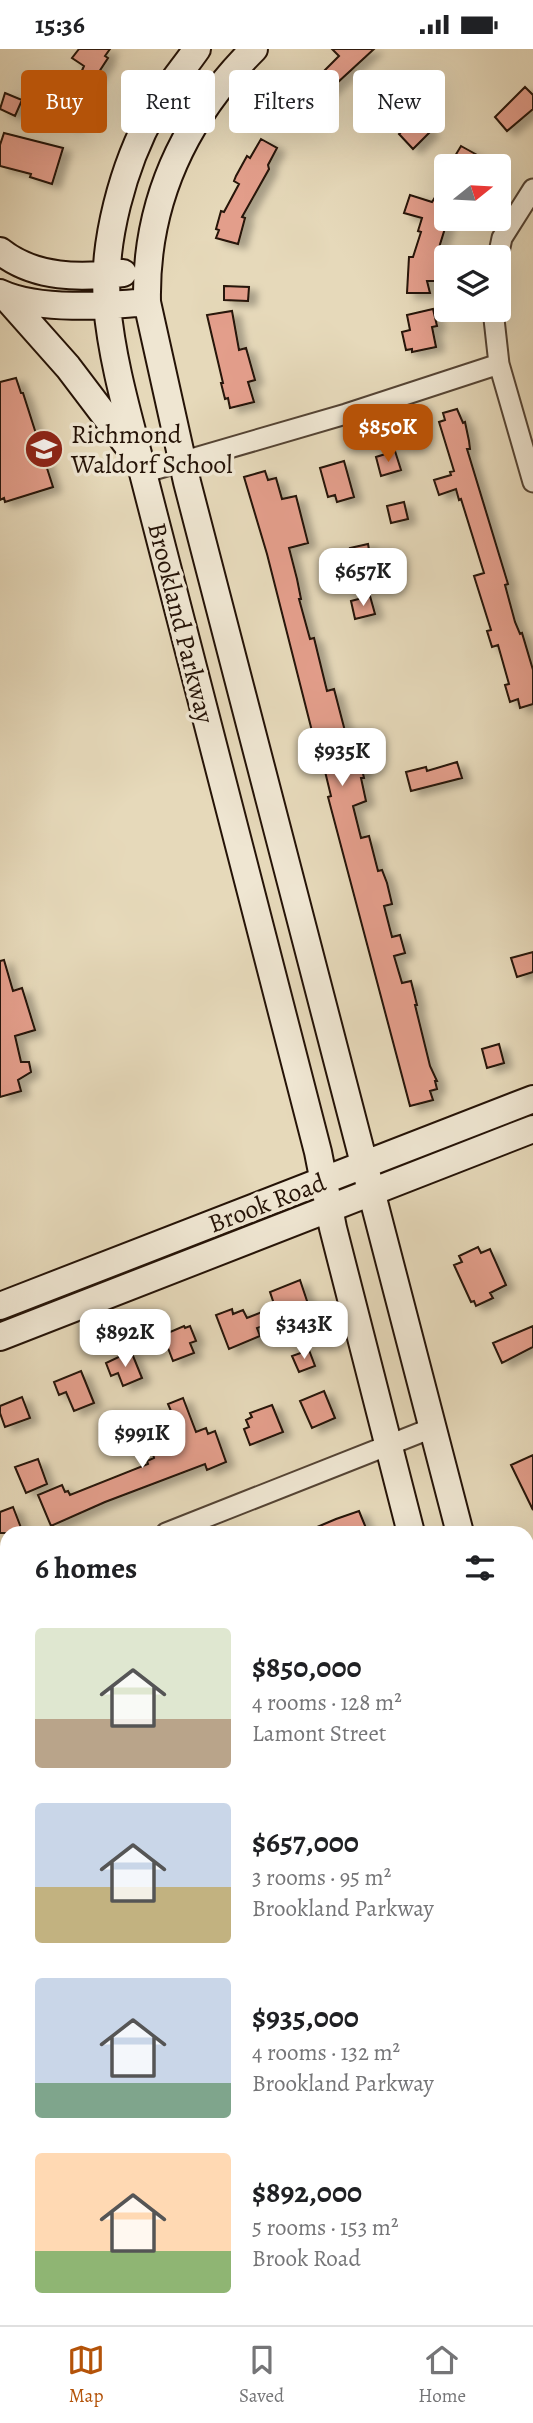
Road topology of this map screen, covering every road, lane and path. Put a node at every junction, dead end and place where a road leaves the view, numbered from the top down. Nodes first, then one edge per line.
1 (197, 49) edge
2 (254, 49) edge
3 (533, 189) edge
4 (501, 245) edge
5 (0, 251) edge
6 (146, 271) junction
7 (107, 275) junction
8 (2, 294) edge
9 (147, 302) junction
10 (107, 306) junction
11 (494, 322) edge
12 (499, 364) junction
13 (182, 461) junction
14 (141, 467) junction
15 (533, 482) edge
16 (533, 1098) edge
17 (533, 1129) edge
18 (363, 1166) junction
19 (324, 1181) junction
20 (370, 1194) junction
21 (330, 1210) junction
22 (0, 1307) edge
23 (0, 1337) edge
24 (432, 1428) junction
25 (389, 1444) junction
26 (184, 1526) edge
27 (409, 1526) edge
28 (458, 1526) edge

1 - 7 main road, Brookland Parkway
2 - 6 main road, Brookland Parkway
3 - 4 street
5 - 7 main road
6 - 7 main road
6 - 9 main road, Brookland Parkway
7 - 10 main road, Brookland Parkway
8 - 10 main road
8 - 14 main road
9 - 10 main road
9 - 13 main road, Brookland Parkway
10 - 14 main road, Brookland Parkway
11 - 12 street
12 - 13 street
12 - 15 street
13 - 14 street
13 - 18 main road, Brookland Parkway
14 - 19 main road, Brookland Parkway
16 - 18 main road, Brook Road
17 - 20 main road, Brook Road
18 - 19 main road, Brook Road
18 - 20 main road, Brookland Parkway
19 - 21 main road, Brookland Parkway
19 - 22 main road, Brook Road
20 - 21 main road, Brook Road
20 - 24 main road, Brookland Parkway
21 - 23 main road, Brook Road
21 - 25 main road, Brookland Parkway
24 - 25 street
24 - 28 main road, Brookland Parkway
25 - 26 street
25 - 27 main road, Brookland Parkway

